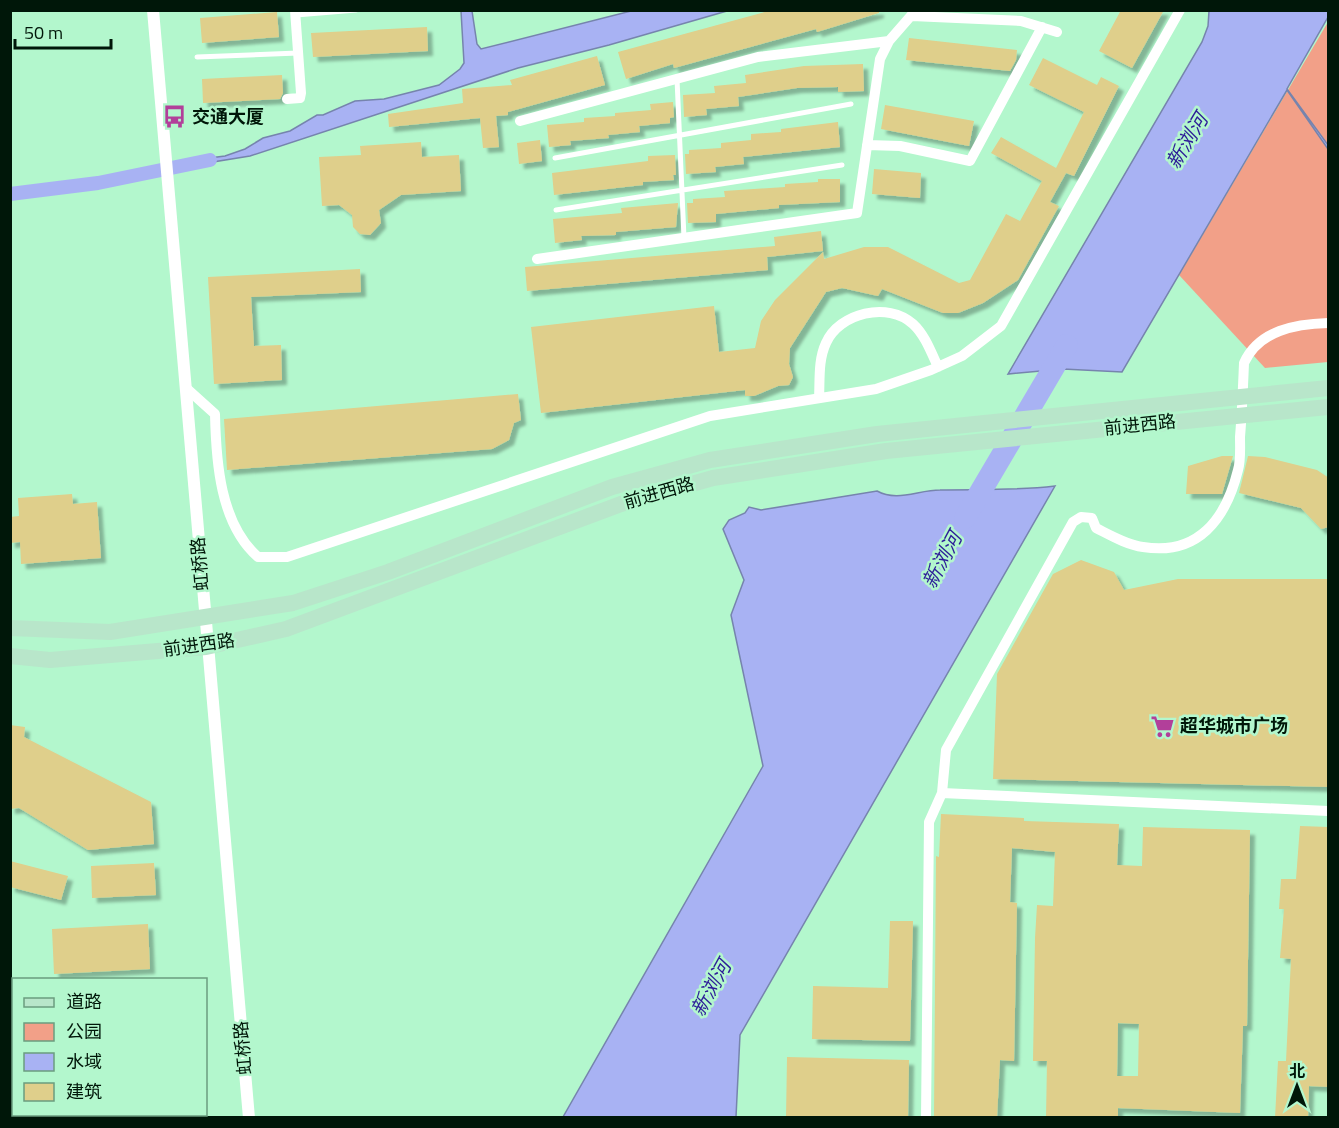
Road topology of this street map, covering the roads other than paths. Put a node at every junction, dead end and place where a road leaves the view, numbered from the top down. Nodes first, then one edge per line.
1 (153, 10) edge
2 (356, 10) edge
3 (1179, 10) edge
4 (295, 13) edge
5 (914, 13) edge
6 (1042, 27) junction
7 (1057, 32) dead end
8 (889, 41) junction
9 (299, 53) junction
10 (197, 57) dead end
11 (677, 79) junction
12 (288, 99) dead end
13 (851, 104) dead end
14 (520, 121) dead end
15 (679, 135) junction
16 (867, 145) junction
17 (555, 158) dead end
18 (842, 165) dead end
19 (682, 192) junction
20 (556, 210) dead end
21 (684, 238) junction
22 (537, 259) dead end
23 (1329, 323) edge
24 (938, 367) junction
25 (185, 387) junction
26 (1329, 388) edge
27 (819, 398) junction
28 (1329, 406) edge
29 (204, 618) junction
30 (10, 628) edge
31 (206, 647) junction
32 (10, 656) edge
33 (942, 793) junction
34 (1329, 811) edge
35 (249, 1118) edge
36 (926, 1118) edge

1 - 25 street, 虹桥路
2 - 4 lane
3 - 24 street
4 - 9 street
5 - 6 street
5 - 8 street
6 - 7 street
6 - 16 street
8 - 11 street
8 - 16 street
9 - 10 lane
9 - 12 street
11 - 14 street
11 - 15 lane
13 - 15 lane
15 - 17 lane
15 - 19 lane
16 - 21 street
18 - 19 lane
19 - 20 lane
19 - 21 lane
21 - 22 street
23 - 33 street
24 - 27 street
24 - 27 street
25 - 27 street
25 - 29 street, 虹桥路
26 - 29 main road, 前进西路
28 - 31 main road, 前进西路
29 - 30 main road, 前进西路
29 - 31 street, 虹桥路
31 - 32 main road, 前进西路
31 - 35 street, 虹桥路
33 - 34 street
33 - 36 street

